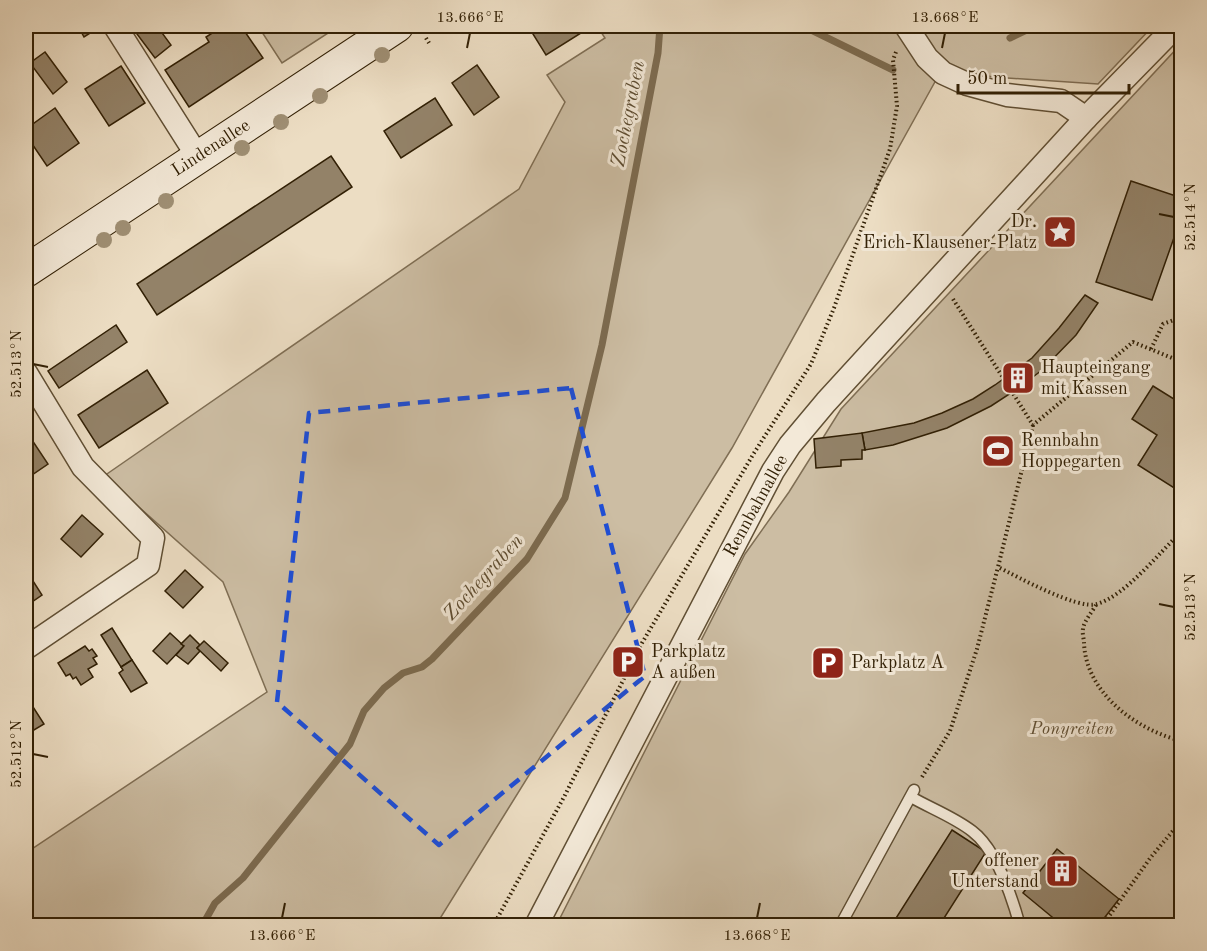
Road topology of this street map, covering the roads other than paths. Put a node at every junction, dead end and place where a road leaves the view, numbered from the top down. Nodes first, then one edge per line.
1 (115, 26) edge
2 (397, 26) edge
3 (906, 26) edge
4 (1176, 26) edge
5 (1086, 118) junction
6 (198, 157) junction
7 (26, 272) edge
8 (26, 373) edge
9 (26, 648) edge
10 (536, 926) edge
11 (840, 926) edge
12 (1020, 926) edge

1 - 6 street
2 - 6 street, Lindenallee
3 - 5 street
4 - 5 street, Rennbahnallee
5 - 10 street, Rennbahnallee
6 - 7 street, Lindenallee
8 - 9 street
11 - 12 lane

